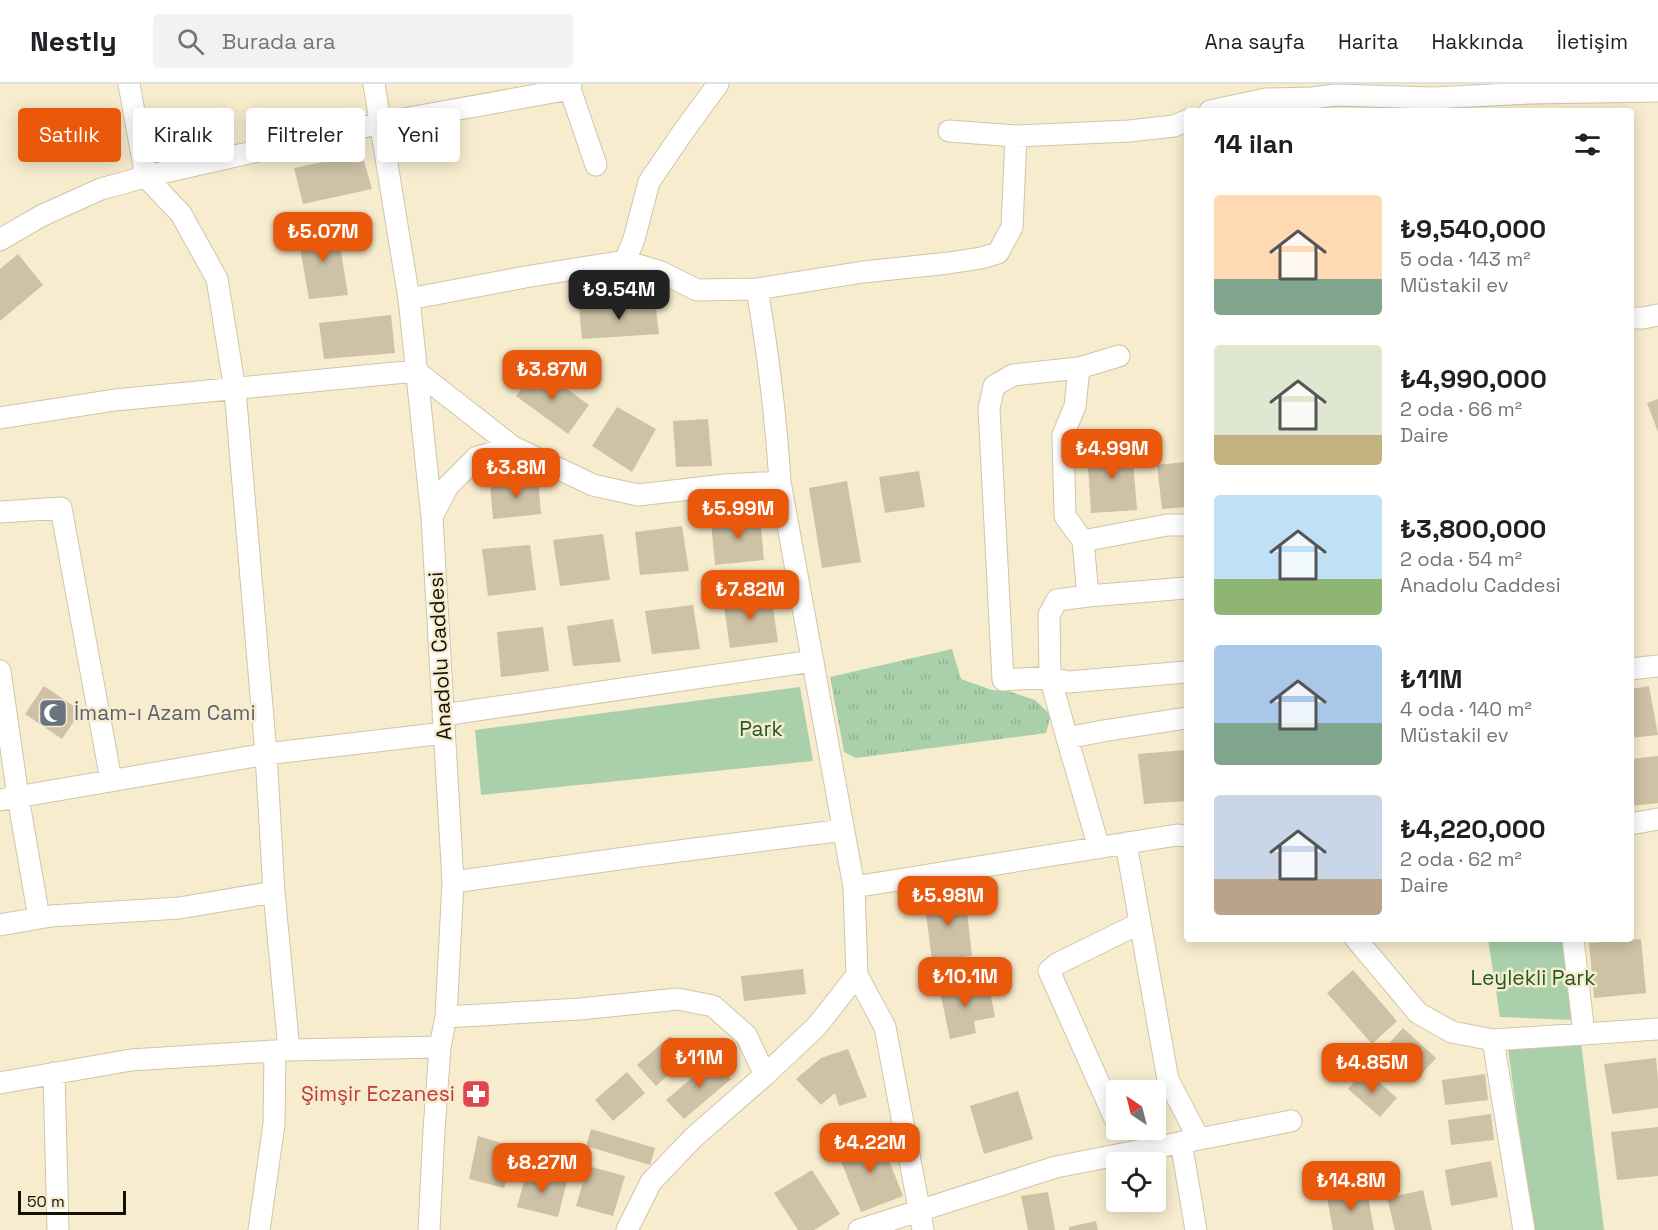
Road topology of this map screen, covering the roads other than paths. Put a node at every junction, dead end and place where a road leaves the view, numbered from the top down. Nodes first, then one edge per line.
1 (129, 84) edge
2 (374, 84) edge
3 (718, 84) edge
4 (571, 86) edge
5 (1336, 90) edge
6 (1658, 90) edge
7 (1509, 96) edge
8 (1266, 98) edge
9 (378, 108) edge
10 (458, 108) edge
11 (1223, 108) edge
12 (1184, 122) edge
13 (377, 124) edge
14 (949, 130) dead end
15 (1016, 135) junction
16 (387, 162) edge
17 (596, 165) dead end
18 (146, 177) junction
19 (0, 240) edge
20 (625, 261) junction
21 (757, 289) junction
22 (409, 299) junction
23 (1658, 315) edge
24 (1634, 318) edge
25 (1119, 356) dead end
26 (1078, 368) junction
27 (416, 371) junction
28 (235, 390) junction
29 (0, 418) edge
30 (513, 447) junction
31 (780, 482) junction
32 (0, 512) edge
33 (432, 518) junction
34 (1184, 525) edge
35 (1083, 541) junction
36 (1184, 588) edge
37 (1088, 596) junction
38 (813, 661) junction
39 (1658, 666) edge
40 (1634, 669) edge
41 (0, 670) edge
42 (1184, 672) edge
43 (1050, 677) junction
44 (1184, 718) edge
45 (443, 724) junction
46 (1067, 738) junction
47 (266, 754) junction
48 (111, 780) junction
49 (9, 798) edge
50 (1658, 819) edge
51 (1634, 823) edge
52 (844, 830) junction
53 (1184, 836) edge
54 (1126, 843) junction
55 (1099, 848) junction
56 (453, 882) junction
57 (854, 887) junction
58 (274, 891) junction
59 (39, 918) junction
60 (1140, 923) junction
61 (0, 925) edge
62 (1359, 942) edge
63 (1573, 942) edge
64 (857, 975) junction
65 (446, 1017) junction
66 (1658, 1029) edge
67 (1584, 1034) junction
68 (1493, 1040) junction
69 (440, 1047) junction
70 (282, 1051) junction
71 (54, 1073) junction
72 (765, 1075) junction
73 (0, 1083) edge
74 (1106, 1099) edge
75 (1292, 1121) dead end
76 (1190, 1141) junction
77 (1135, 1152) edge
78 (1106, 1158) edge
79 (922, 1221) edge
80 (58, 1230) edge
81 (259, 1230) edge
82 (429, 1230) edge
83 (627, 1230) edge
84 (859, 1230) edge
85 (1196, 1230) edge
86 (1524, 1230) edge

1 - 18 street
2 - 9 street, Anadolu Caddesi
3 - 20 street
4 - 10 street
4 - 17 street
5 - 7 street
5 - 8 street
6 - 7 street
8 - 11 street
12 - 15 street
13 - 18 street
14 - 15 street
15 - 21 street
16 - 22 street, Anadolu Caddesi
18 - 19 street
18 - 28 street
20 - 21 street
20 - 22 street
21 - 31 street
22 - 27 street, Anadolu Caddesi
23 - 24 street
25 - 26 street
26 - 35 street
26 - 43 street
27 - 28 street
27 - 30 street
27 - 33 street, Anadolu Caddesi
28 - 29 street
28 - 47 street
30 - 31 street
30 - 33 street
31 - 38 street
32 - 48 street
33 - 45 street, Anadolu Caddesi
34 - 35 street
35 - 37 street
36 - 37 street
37 - 43 street
38 - 45 street
38 - 52 street
39 - 40 street
41 - 49 street
42 - 43 street
43 - 46 street
44 - 46 street
45 - 47 street
45 - 56 street, Anadolu Caddesi
46 - 55 street
47 - 48 street
47 - 58 street
48 - 49 street
49 - 59 street
50 - 51 street
52 - 56 street
52 - 57 street
53 - 54 street
54 - 55 street
54 - 60 street
55 - 57 street
56 - 65 street, Anadolu Caddesi
57 - 64 street
58 - 59 street
58 - 70 street
59 - 61 street
60 - 74 street
60 - 76 street
62 - 68 street
63 - 67 street
64 - 72 street
64 - 79 street
65 - 69 street, Anadolu Caddesi
65 - 72 street
66 - 67 street
67 - 68 street
68 - 86 street
69 - 70 street
69 - 82 street, Anadolu Caddesi
70 - 71 street
70 - 81 street
71 - 73 street
71 - 80 street
72 - 83 street
75 - 76 street
76 - 77 street
76 - 85 street
78 - 79 street
79 - 84 street

